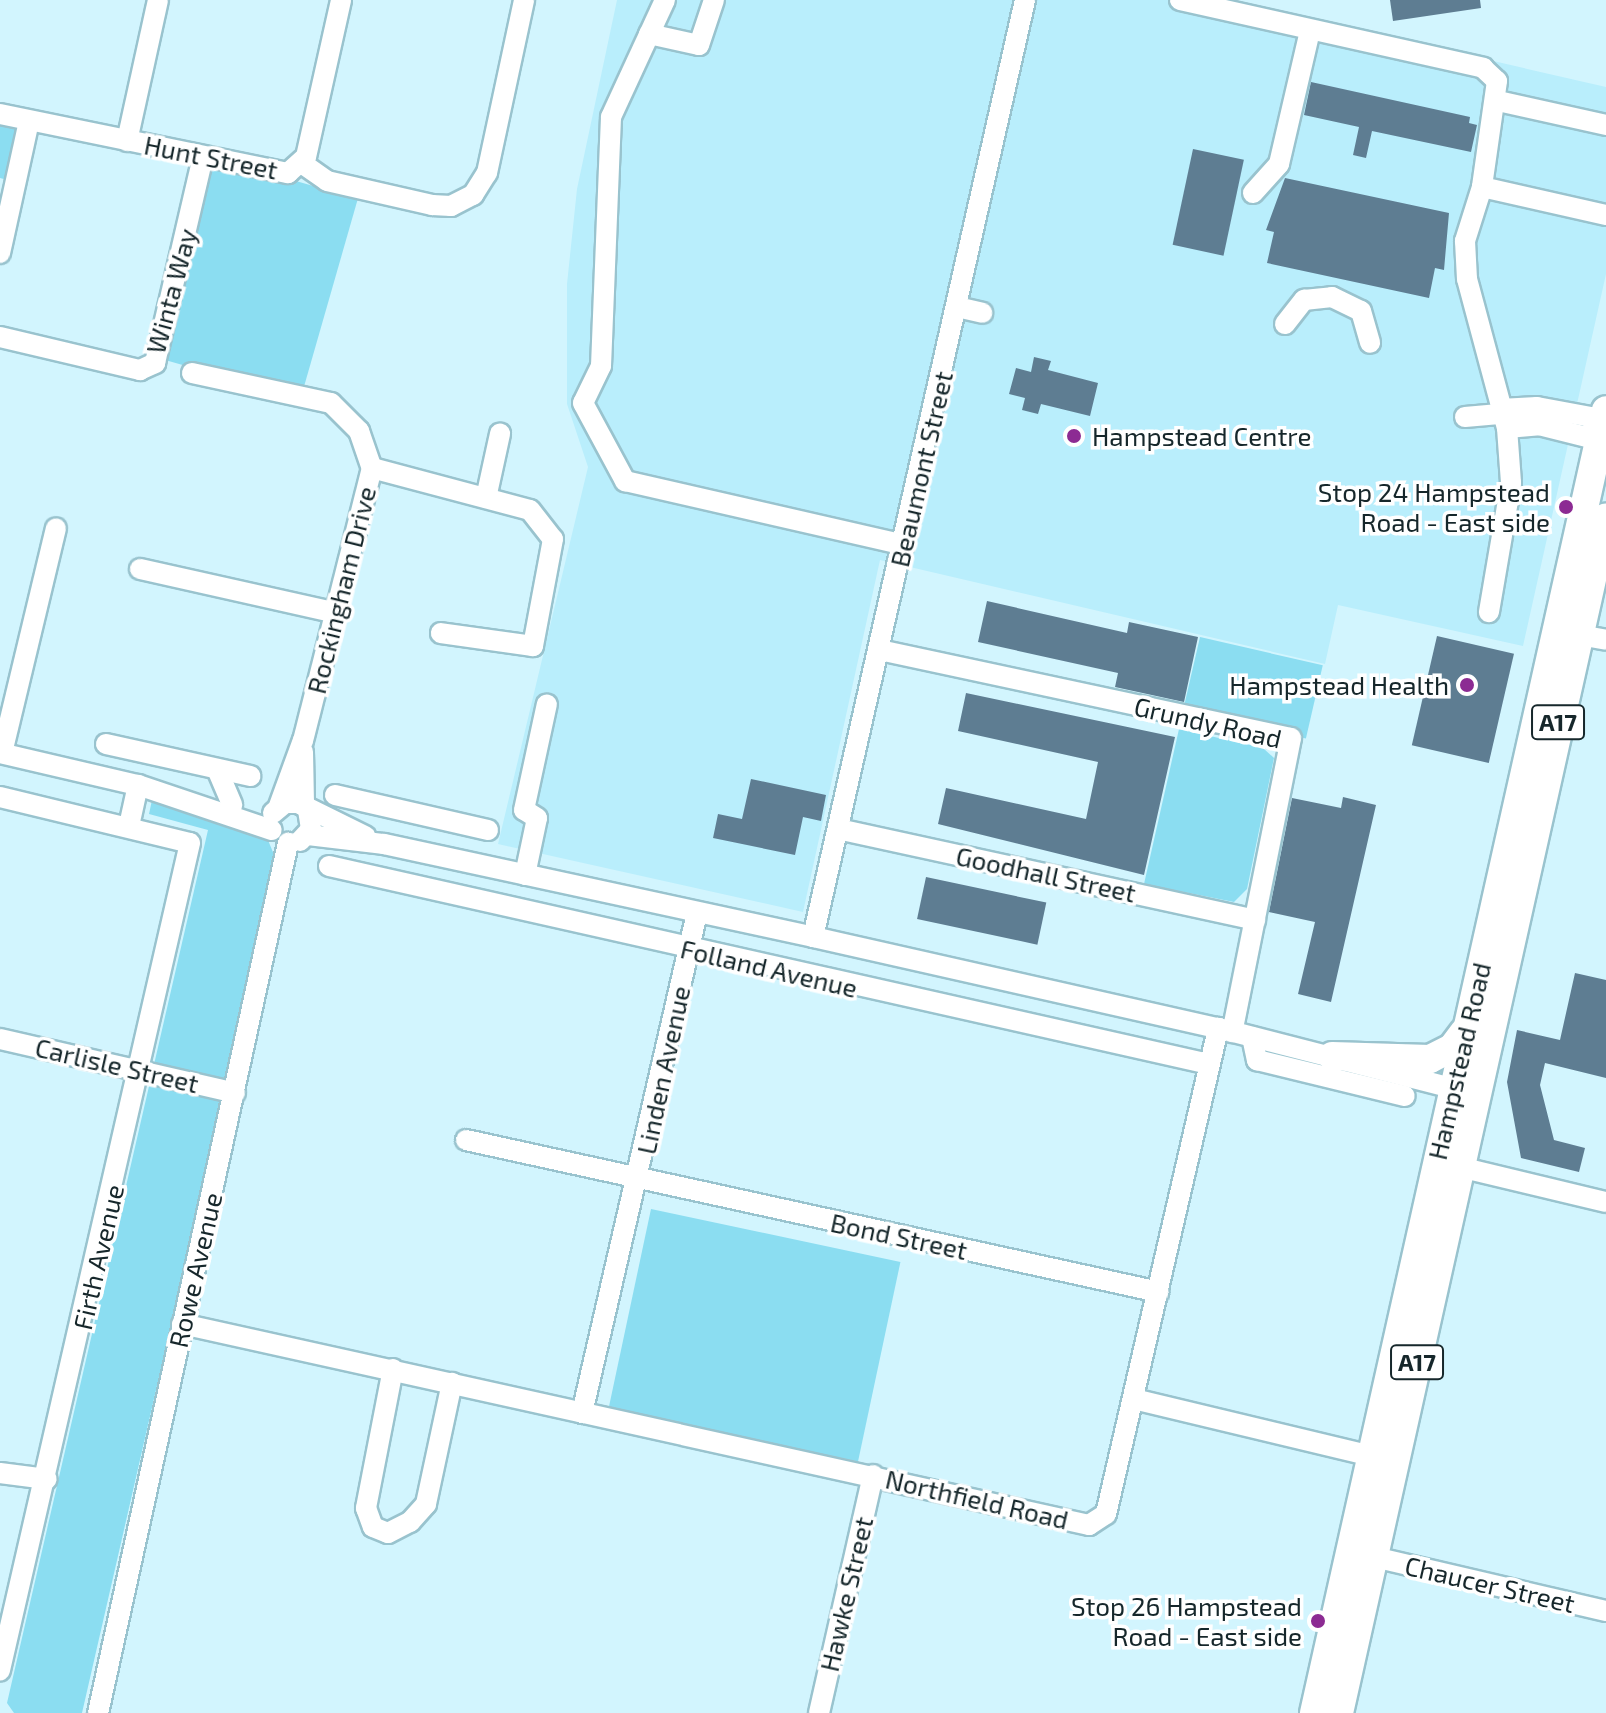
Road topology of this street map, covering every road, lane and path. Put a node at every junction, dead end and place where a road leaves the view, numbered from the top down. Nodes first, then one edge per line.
1 (158, 0) edge
2 (341, 0) edge
3 (524, 0) edge
4 (665, 0) edge
5 (714, 0) edge
6 (1025, 0) edge
7 (1180, 0) edge
8 (1310, 31) junction
9 (649, 34) junction
10 (1498, 101) junction
11 (0, 114) edge
12 (29, 121) junction
13 (1606, 125) edge
14 (127, 141) junction
15 (203, 157) junction
16 (303, 164) junction
17 (1482, 187) junction
18 (1253, 193) dead end
19 (1606, 215) edge
20 (0, 253) edge
21 (957, 307) junction
22 (982, 313) dead end
23 (1285, 324) dead end
24 (0, 337) edge
25 (1370, 343) dead end
26 (192, 373) dead end
27 (1606, 410) edge
28 (1465, 417) dead end
29 (1503, 417) junction
30 (500, 434) dead end
31 (1602, 441) edge
32 (372, 468) junction
33 (486, 498) junction
34 (1606, 517) edge
35 (56, 528) dead end
36 (904, 545) junction
37 (140, 569) dead end
38 (333, 612) junction
39 (1489, 612) dead end
40 (441, 633) dead end
41 (1580, 635) edge
42 (880, 650) junction
43 (547, 704) dead end
44 (303, 740) junction
45 (106, 744) dead end
46 (130, 749) junction
47 (1, 753) edge
48 (217, 769) junction
49 (250, 776) dead end
50 (103, 778) junction
51 (138, 785) junction
52 (335, 795) dead end
53 (0, 797) edge
54 (193, 801) junction
55 (232, 805) junction
56 (378, 805) junction
57 (306, 808) junction
58 (278, 822) junction
59 (462, 824) junction
60 (129, 826) junction
61 (350, 829) junction
62 (838, 829) junction
63 (488, 830) dead end
64 (308, 835) junction
65 (384, 844) junction
66 (482, 865) junction
67 (329, 866) dead end
68 (525, 875) junction
69 (697, 913) junction
70 (1255, 920) junction
71 (813, 937) junction
72 (689, 950) junction
73 (1225, 1030) junction
74 (1465, 1030) junction
75 (0, 1039) edge
76 (1209, 1064) junction
77 (1341, 1066) junction
78 (142, 1070) junction
79 (1464, 1091) junction
80 (235, 1093) junction
81 (1405, 1096) dead end
82 (466, 1140) dead end
83 (1460, 1167) junction
84 (639, 1180) junction
85 (1606, 1202) edge
86 (1159, 1292) junction
87 (182, 1324) junction
88 (393, 1369) junction
89 (452, 1383) junction
90 (1134, 1399) junction
91 (582, 1413) junction
92 (1371, 1456) junction
93 (0, 1473) edge
94 (873, 1475) junction
95 (47, 1479) junction
96 (1362, 1554) junction
97 (1606, 1611) edge
98 (0, 1670) edge
99 (95, 1707) edge
100 (819, 1713) edge
101 (1314, 1713) edge
102 (1339, 1713) edge

1 - 14 street
2 - 16 street, Hunt Street
3 - 16 street
4 - 9 street
5 - 9 street
6 - 21 street, Beaumont Street
7 - 8 street
8 - 10 street
8 - 18 street
9 - 36 street
10 - 13 street
10 - 17 street
11 - 12 street, Hunt Street
12 - 14 street, Hunt Street
12 - 20 street
14 - 15 street, Hunt Street
15 - 16 street, Hunt Street
15 - 24 street, Winta Way
17 - 19 street
17 - 29 street
21 - 22 street
21 - 36 street, Beaumont Street
23 - 25 street
26 - 32 street, Rockingham Drive
27 - 31 highway, Hampstead Road / A17
28 - 29 street
29 - 31 street
29 - 39 street
30 - 33 street
31 - 41 highway, Hampstead Road / A17
32 - 33 street
32 - 38 street, Rockingham Drive
33 - 40 street
34 - 41 highway, Hampstead Road / A17
35 - 47 street
36 - 42 street, Beaumont Street
37 - 38 street
38 - 44 street, Rockingham Drive
41 - 74 highway, Hampstead Road / A17
41 - 79 highway, Hampstead Road / A17
42 - 62 street, Beaumont Street
42 - 70 street, Grundy Road
43 - 68 street
44 - 57 street, Rockingham Drive
44 - 58 street, Rockingham Drive
45 - 46 street
46 - 48 street
46 - 50 street
47 - 50 street
48 - 49 street
48 - 55 street
50 - 51 street
51 - 54 street
51 - 60 street
52 - 56 street
53 - 60 street
54 - 55 street
54 - 58 street
55 - 58 street
56 - 59 street
56 - 61 street
57 - 58 street
57 - 61 street, Folland Avenue
57 - 64 street, Rockingham Drive
58 - 64 street
58 - 80 street, Rowe Avenue
59 - 63 street
59 - 66 street
60 - 78 street, Firth Avenue
61 - 65 street, Folland Avenue
62 - 70 street, Goodhall Street
62 - 71 street, Beaumont Street
64 - 65 street, Folland Avenue
65 - 66 street, Folland Avenue
66 - 68 street, Folland Avenue
67 - 72 street, Folland Avenue
68 - 69 street, Folland Avenue
69 - 71 street, Folland Avenue
69 - 72 street, Linden Avenue
70 - 73 street, Grundy Road
71 - 73 street, Folland Avenue
72 - 76 street, Folland Avenue
72 - 84 street, Linden Avenue
73 - 76 street, Northfield Road
73 - 77 street, Folland Avenue
74 - 77 highway
74 - 79 highway, Hampstead Road / A17
75 - 78 street, Carlisle Street
76 - 86 street, Northfield Road
77 - 79 street, Folland Avenue
77 - 81 street, Folland Avenue
78 - 80 street, Carlisle Street
78 - 95 street, Firth Avenue
79 - 83 highway, Hampstead Road / A17
79 - 92 highway, Hampstead Road / A17
80 - 87 street, Rowe Avenue
82 - 84 street, Linden Avenue
83 - 85 street
83 - 96 highway, Hampstead Road / A17
84 - 86 street, Bond Street
84 - 91 street, Linden Avenue
86 - 90 street, Northfield Road
87 - 88 street, Northfield Road
87 - 99 street, Rowe Avenue
88 - 89 street, Northfield Road
88 - 89 street
89 - 91 street, Northfield Road
90 - 92 street
90 - 94 street, Northfield Road
91 - 94 street, Northfield Road
92 - 96 highway, Hampstead Road / A17
93 - 95 street
94 - 100 street, Hawke Street
95 - 98 street, Firth Avenue
96 - 97 street, Chaucer Street
96 - 101 highway, Hampstead Road / A17
96 - 102 highway, Hampstead Road / A17

